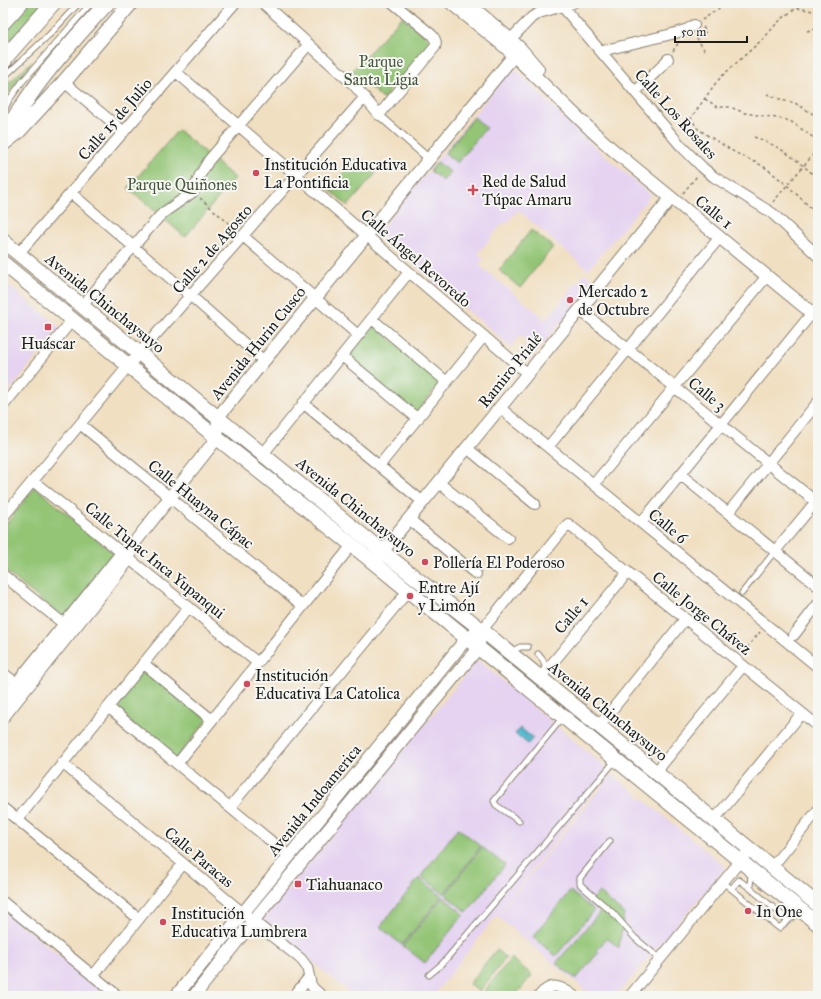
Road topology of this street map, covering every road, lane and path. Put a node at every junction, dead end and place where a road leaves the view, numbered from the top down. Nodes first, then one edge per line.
1 (21, 3) edge
2 (54, 3) edge
3 (79, 3) edge
4 (90, 3) edge
5 (106, 3) edge
6 (131, 3) edge
7 (236, 3) edge
8 (263, 3) edge
9 (393, 3) edge
10 (451, 3) edge
11 (573, 3) edge
12 (727, 3) edge
13 (471, 4) edge
14 (562, 6) junction
15 (818, 12) edge
16 (3, 23) edge
17 (691, 27) junction
18 (38, 28) dead end
19 (818, 29) edge
20 (807, 31) dead end
21 (507, 43) junction
22 (308, 44) junction
23 (705, 51) dead end
24 (516, 52) junction
25 (601, 52) junction
26 (8, 59) edge
27 (668, 59) joint
28 (3, 70) edge
29 (176, 72) junction
30 (3, 78) edge
31 (64, 82) junction
32 (635, 92) junction
33 (767, 94) dead end
34 (365, 97) junction
35 (705, 99) junction
36 (3, 112) edge
37 (378, 115) junction
38 (818, 117) edge
39 (238, 125) junction
40 (124, 132) junction
41 (10, 133) edge
42 (754, 137) dead end
43 (818, 141) edge
44 (3, 144) edge
45 (818, 149) edge
46 (429, 159) junction
47 (695, 161) junction
48 (804, 166) junction
49 (296, 175) junction
50 (818, 179) edge
51 (788, 185) junction
52 (193, 192) junction
53 (71, 193) junction
54 (674, 200) junction
55 (767, 210) junction
56 (818, 215) edge
57 (366, 235) junction
58 (243, 236) junction
59 (720, 237) junction
60 (3, 241) edge
61 (134, 247) junction
62 (18, 254) junction
63 (818, 256) edge
64 (3, 260) edge
65 (3, 263) edge
66 (34, 267) junction
67 (409, 272) junction
68 (767, 276) junction
69 (190, 296) junction
70 (315, 298) junction
71 (82, 306) junction
72 (580, 310) junction
73 (815, 315) edge
74 (73, 319) junction
75 (372, 319) junction
76 (358, 335) junction
77 (484, 336) junction
78 (628, 349) junction
79 (140, 353) junction
80 (342, 356) junction
81 (264, 361) junction
82 (129, 366) junction
83 (528, 374) junction
84 (447, 382) junction
85 (674, 387) junction
86 (818, 402) edge
87 (303, 403) junction
88 (3, 406) edge
89 (500, 408) junction
90 (218, 417) junction
91 (418, 418) junction
92 (80, 424) junction
93 (721, 425) junction
94 (217, 438) junction
95 (548, 447) junction
96 (467, 448) junction
97 (263, 454) junction
98 (768, 463) junction
99 (379, 466) junction
100 (680, 475) junction
101 (33, 480) junction
102 (439, 483) junction
103 (594, 484) junction
104 (170, 498) junction
105 (817, 501) edge
106 (423, 502) junction
107 (535, 504) dead end
108 (728, 513) junction
109 (3, 517) edge
110 (409, 519) junction
111 (641, 523) junction
112 (568, 524) joint
113 (508, 538) dead end
114 (352, 545) junction
115 (775, 551) junction
116 (126, 556) junction
117 (378, 557) junction
118 (628, 572) junction
119 (476, 574) dead end
120 (3, 575) edge
121 (818, 586) edge
122 (408, 591) junction
123 (742, 593) dead end
124 (818, 604) edge
125 (303, 606) junction
126 (189, 607) junction
127 (686, 619) junction
128 (64, 624) junction
129 (766, 624) junction
130 (482, 630) junction
131 (794, 635) dead end
132 (466, 639) junction
133 (528, 646) dead end
134 (478, 648) junction
135 (509, 653) junction
136 (538, 654) dead end
137 (143, 663) junction
138 (258, 663) junction
139 (740, 663) junction
140 (818, 667) edge
141 (3, 672) edge
142 (543, 674) junction
143 (17, 684) junction
144 (3, 701) edge
145 (108, 707) junction
146 (802, 713) junction
147 (3, 717) edge
148 (563, 717) junction
149 (212, 720) junction
150 (599, 726) junction
151 (818, 726) edge
152 (616, 760) junction
153 (62, 763) junction
154 (177, 764) junction
155 (656, 772) junction
156 (230, 807) junction
157 (3, 808) edge
158 (818, 810) edge
159 (17, 820) junction
160 (714, 820) junction
161 (519, 821) dead end
162 (610, 841) dead end
163 (750, 849) junction
164 (289, 856) junction
165 (740, 861) junction
166 (183, 864) junction
167 (772, 867) junction
168 (751, 870) junction
169 (723, 882) junction
170 (750, 888) junction
171 (731, 889) junction
172 (3, 902) edge
173 (818, 905) edge
174 (800, 910) junction
175 (243, 913) junction
176 (139, 919) junction
177 (788, 920) junction
178 (253, 921) junction
179 (818, 924) edge
180 (660, 959) junction
181 (428, 975) dead end
182 (93, 976) junction
183 (309, 977) junction
184 (542, 993) edge
185 (118, 996) edge
186 (176, 996) edge
187 (194, 996) edge
188 (294, 996) edge
189 (322, 996) edge
190 (574, 996) edge
191 (630, 996) edge

1 - 16 main road
2 - 18 lane
2 - 26 main road
3 - 30 lane
4 - 36 lane
5 - 41 main road
6 - 31 main road
7 - 29 street, Calle 15 de Julio
8 - 22 street
9 - 37 street
10 - 21 street, Calle 1
11 - 14 street
12 - 17 path
13 - 21 street, Calle 1
14 - 21 street
14 - 25 street, Calle Los Rosales
15 - 35 path
17 - 23 path
17 - 25 street
17 - 27 path
19 - 20 path
21 - 24 street, Calle 1
22 - 34 street
22 - 39 street
24 - 46 street, Avenida Hurin Cusco
24 - 54 street, Calle 1
25 - 32 street, Calle Los Rosales
26 - 28 lane
27 - 32 street
29 - 39 street, Calle Ángel Revoredo
29 - 40 street, Calle 15 de Julio
31 - 40 street
31 - 41 main road
32 - 47 street, Calle Los Rosales
33 - 38 path
34 - 37 street
34 - 49 street, Calle 2 de Agosto
35 - 43 path
35 - 51 path
37 - 46 street
39 - 49 street, Calle Ángel Revoredo
39 - 52 street
40 - 53 street, Calle 15 de Julio
41 - 44 main road
42 - 48 path
45 - 48 path
46 - 57 street, Avenida Hurin Cusco
47 - 54 path
47 - 55 street, Calle Los Rosales
48 - 50 path
48 - 51 path
49 - 57 street, Calle Ángel Revoredo
49 - 58 street, Calle 2 de Agosto
51 - 55 path
51 - 56 path
52 - 58 path
52 - 61 street
53 - 61 street
53 - 62 street, Calle 15 de Julio
54 - 59 street, Calle 1
54 - 72 street, Ramiro Prialé
55 - 63 street, Calle Los Rosales
57 - 67 street, Calle Ángel Revoredo
57 - 70 street, Avenida Hurin Cusco
58 - 69 street, Calle 2 de Agosto
58 - 70 street
59 - 68 street, Calle 1
59 - 78 street
60 - 62 main road, Avenida Chinchaysuyo
61 - 69 street
61 - 71 street
62 - 66 main road, Avenida Chinchaysuyo
64 - 66 main road
65 - 74 main road, Avenida Chinchaysuyo
66 - 71 main road, Avenida Chinchaysuyo
67 - 75 street
67 - 77 street, Calle Ángel Revoredo
68 - 73 street, Calle 1
68 - 85 street
69 - 79 street, Calle 2 de Agosto
69 - 81 street
70 - 76 street
70 - 81 street, Avenida Hurin Cusco
71 - 79 main road, Avenida Chinchaysuyo
72 - 78 street, Calle 3
72 - 83 street, Ramiro Prialé
73 - 93 street
74 - 82 main road, Avenida Chinchaysuyo
74 - 88 street
75 - 76 street
75 - 84 street
76 - 80 street
77 - 83 street, Calle Ángel Revoredo
77 - 84 street
78 - 85 street, Calle 3
78 - 95 street
79 - 82 street, Calle 2 de Agosto
79 - 90 main road, Avenida Chinchaysuyo
80 - 87 street
80 - 91 street
81 - 90 street, Avenida Hurin Cusco
82 - 92 street, Calle 2 de Agosto
82 - 94 main road, Avenida Chinchaysuyo
83 - 89 street, Ramiro Prialé
84 - 91 street
85 - 93 street, Calle 3
85 - 103 street
86 - 98 street
87 - 97 street
87 - 99 street
89 - 95 street, Calle 6
89 - 96 street, Ramiro Prialé
90 - 94 street, Avenida Hurin Cusco
90 - 97 main road, Avenida Chinchaysuyo
91 - 99 street
92 - 101 street, Calle 2 de Agosto
92 - 104 street, Calle Huayna Cápac
93 - 98 street, Calle 3
93 - 100 street
94 - 104 street
94 - 114 main road, Avenida Chinchaysuyo
95 - 103 street, Calle 6
96 - 102 street, Ramiro Prialé
96 - 107 street
97 - 117 main road, Avenida Chinchaysuyo
98 - 105 street, Calle 3
98 - 108 street
99 - 106 street
100 - 108 street
100 - 111 street
101 - 109 street, Calle 2 de Agosto
101 - 116 street, Calle Tupac Inca Yupanqui
102 - 106 street, Ramiro Prialé
102 - 113 street
103 - 111 street, Calle 6
104 - 116 street
104 - 125 street, Calle Huayna Cápac
105 - 115 street
106 - 110 street, Ramiro Prialé
108 - 115 street
110 - 117 street, Ramiro Prialé
110 - 119 street
111 - 129 street, Calle 6
112 - 118 street, Calle Jorge Chávez
112 - 130 street, Avenida Indoamerica
114 - 117 main road, Avenida Chinchaysuyo
114 - 125 street
115 - 121 street
115 - 123 lane
116 - 126 street, Calle Tupac Inca Yupanqui
116 - 128 street
116 - 147 street
117 - 122 main road, Avenida Chinchaysuyo
117 - 130 main road, Avenida Chinchaysuyo
118 - 127 street, Calle Jorge Chávez
118 - 142 street, Calle 1
120 - 128 street
122 - 132 main road, Avenida Chinchaysuyo
122 - 156 street
124 - 131 street
125 - 138 street
126 - 137 street
126 - 138 street, Calle Tupac Inca Yupanqui
127 - 139 street, Calle Jorge Chávez
127 - 150 street
128 - 143 street
129 - 139 path
129 - 140 street, Calle 6
130 - 132 street, Avenida Indoamerica
130 - 134 street, Avenida Indoamerica
130 - 135 main road, Avenida Chinchaysuyo
132 - 134 main road, Avenida Chinchaysuyo
132 - 164 street, Avenida Indoamerica
133 - 135 lane
134 - 148 main road, Avenida Chinchaysuyo
134 - 178 street, Avenida Indoamerica
135 - 142 main road, Avenida Chinchaysuyo
136 - 142 lane
137 - 145 street
137 - 149 street
138 - 149 street
139 - 146 street, Calle Jorge Chávez
139 - 155 street
141 - 143 street
142 - 150 main road, Avenida Chinchaysuyo
143 - 144 street
145 - 153 street
145 - 154 street
146 - 151 street, Calle Jorge Chávez
146 - 160 street
148 - 152 main road, Avenida Chinchaysuyo
148 - 161 lane
149 - 154 street
150 - 155 main road, Avenida Chinchaysuyo
152 - 165 main road, Avenida Chinchaysuyo
152 - 181 lane
153 - 159 street
153 - 166 street, Calle Paracas
154 - 156 street
155 - 160 main road, Avenida Chinchaysuyo
156 - 164 street
157 - 159 street
158 - 167 street
159 - 176 street
160 - 163 main road, Avenida Chinchaysuyo
162 - 180 lane
163 - 165 street
163 - 167 main road, Avenida Chinchaysuyo
164 - 175 street, Avenida Indoamerica
165 - 168 main road, Avenida Chinchaysuyo
165 - 169 street
166 - 175 street, Calle Paracas
166 - 176 street
167 - 173 main road, Avenida Chinchaysuyo
168 - 170 lane
168 - 174 main road, Avenida Chinchaysuyo
169 - 171 lane
169 - 180 street
170 - 171 lane
170 - 177 lane
171 - 177 lane
172 - 182 street
174 - 177 lane
174 - 179 main road, Avenida Chinchaysuyo
175 - 178 street, Calle Paracas
175 - 186 street, Avenida Indoamerica
176 - 182 street
178 - 183 street, Calle Paracas
178 - 187 street, Avenida Indoamerica
180 - 191 street
182 - 185 street
183 - 188 street
183 - 189 street, Calle Paracas
184 - 190 street

